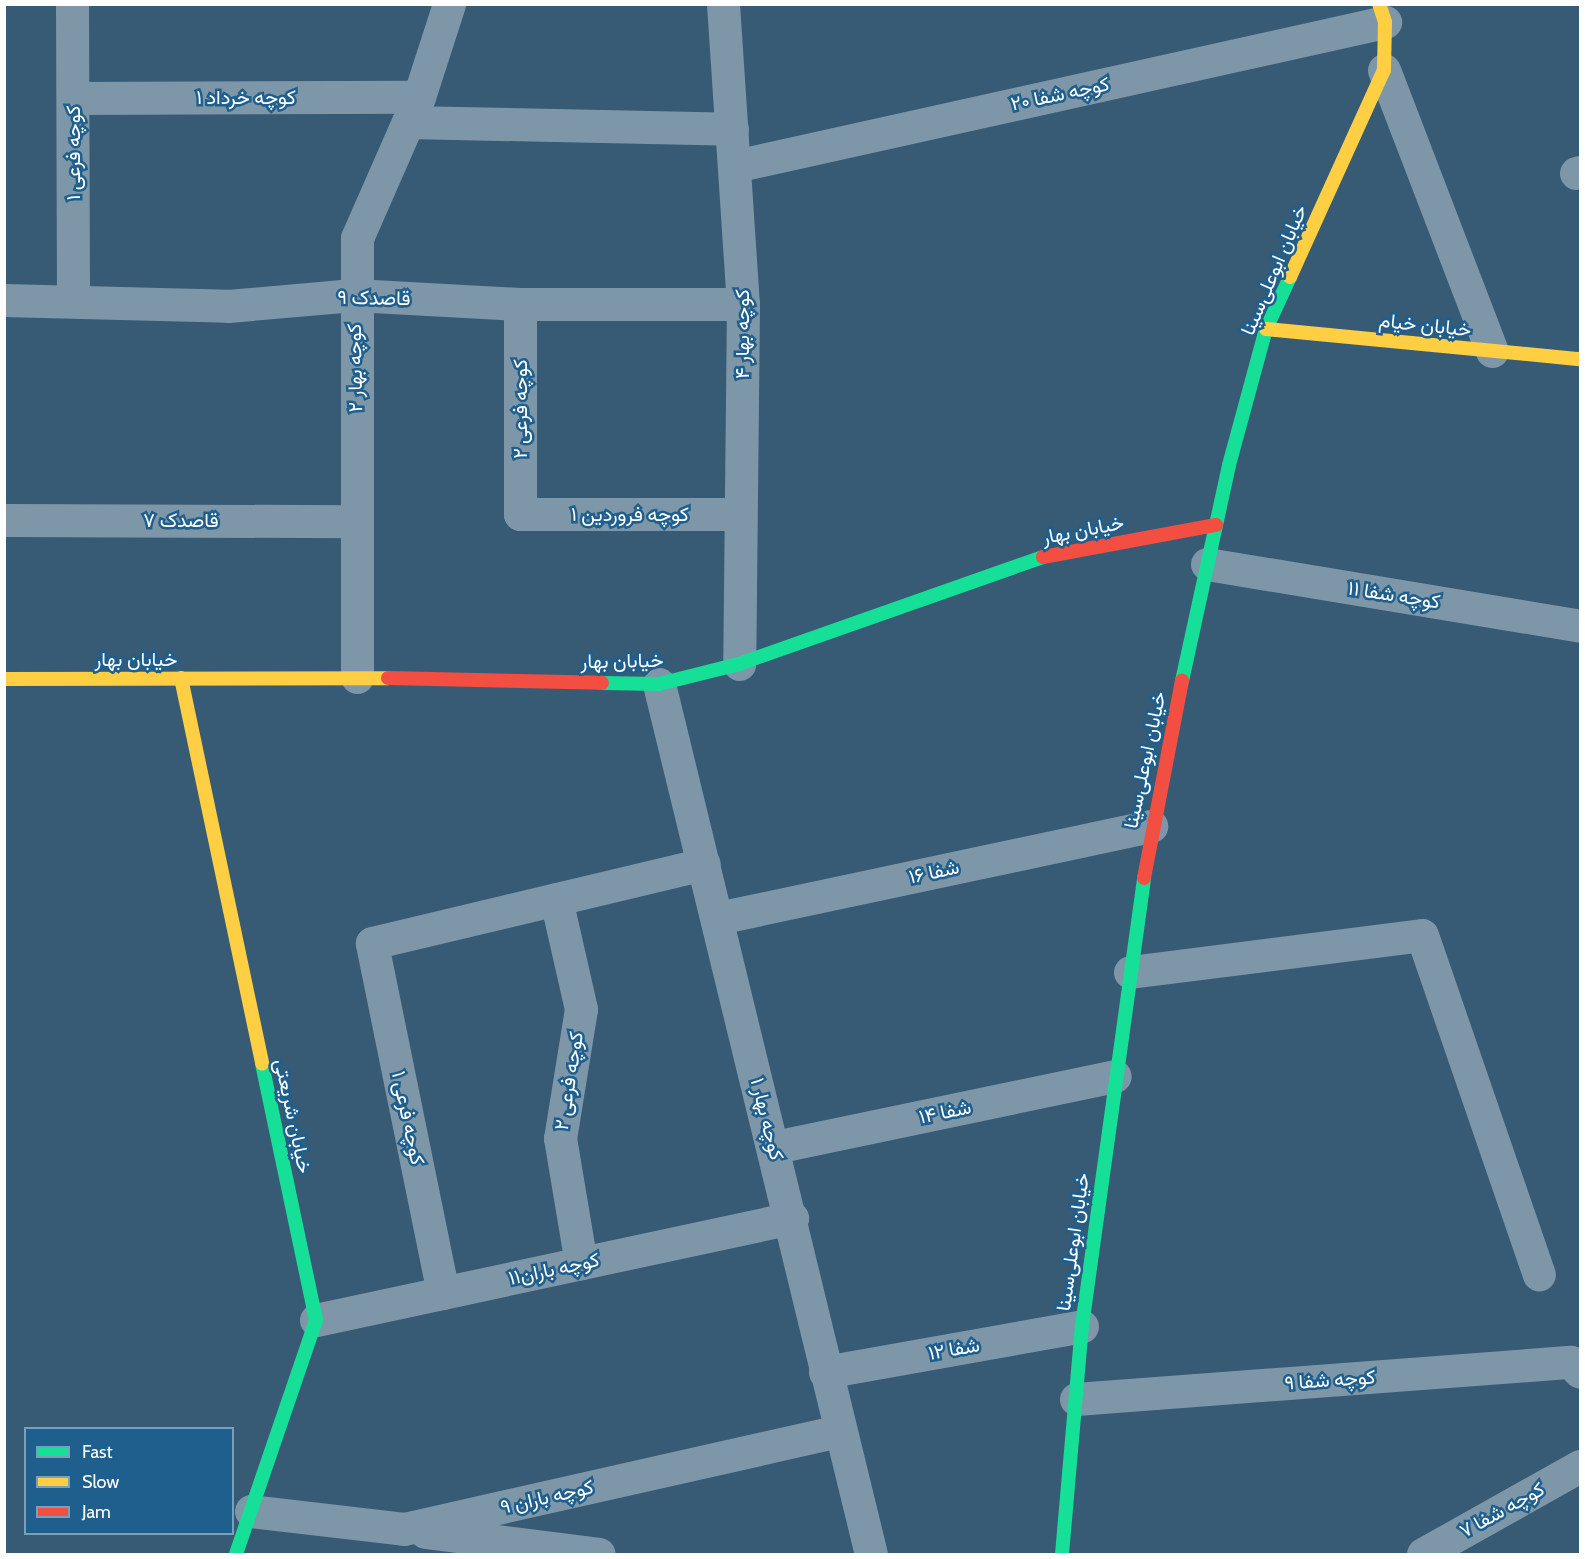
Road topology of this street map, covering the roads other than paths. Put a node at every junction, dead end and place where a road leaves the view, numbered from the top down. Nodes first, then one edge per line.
1 (72, 4) edge
2 (450, 4) edge
3 (723, 4) edge
4 (1382, 13) edge
5 (1384, 70) junction
6 (73, 98) junction
7 (413, 110) junction
8 (732, 129) junction
9 (735, 166) junction
10 (354, 295) junction
11 (4, 300) edge
12 (73, 301) junction
13 (520, 304) junction
14 (743, 304) junction
15 (1266, 329) junction
16 (1492, 351) junction
17 (1581, 359) edge
18 (520, 514) joint
19 (740, 514) junction
20 (4, 520) edge
21 (357, 521) junction
22 (1216, 525) junction
23 (1207, 564) junction
24 (1581, 626) edge
25 (739, 664) junction
26 (357, 677) junction
27 (181, 678) junction
28 (4, 679) edge
29 (659, 684) junction
30 (1151, 826) junction
31 (704, 864) junction
32 (556, 899) junction
33 (718, 918) junction
34 (1130, 972) junction
35 (1115, 1076) junction
36 (775, 1148) junction
37 (792, 1218) junction
38 (581, 1263) junction
39 (1539, 1274) dead end
40 (444, 1293) junction
41 (316, 1320) junction
42 (1082, 1326) junction
43 (825, 1372) junction
44 (1581, 1372) edge
45 (1076, 1399) junction
46 (840, 1431) junction
47 (1581, 1466) edge
48 (251, 1511) junction
49 (405, 1529) junction
50 (236, 1554) edge
51 (598, 1554) edge
52 (871, 1554) edge
53 (1062, 1554) edge
54 (1423, 1554) edge

1 - 6 street, کوچه فرعی ۱
2 - 7 street, کوچه بهار ۲
3 - 8 street, کوچه بهار ۴
4 - 5 street, خیابان ابوعلی‌سینا
4 - 9 street, کوچه شفا ۲۰
5 - 15 street, خیابان ابوعلی‌سینا
5 - 16 street
6 - 7 street, کوچه خرداد ۱
6 - 12 street, کوچه فرعی ۱
7 - 8 street, کوچه خرداد ۱
7 - 10 street, کوچه بهار ۲
8 - 9 street, کوچه بهار ۴
9 - 14 street, کوچه بهار ۴
10 - 12 street, قاصدک ۹
10 - 13 street, قاصدک ۹
10 - 21 street, کوچه بهار ۲
11 - 12 street, قاصدک ۹
13 - 14 street, قاصدک ۹
13 - 18 street, کوچه فرعی ۲
14 - 19 street, کوچه بهار ۴
15 - 16 street, خیابان خیام
15 - 22 street, خیابان ابوعلی‌سینا
16 - 17 street, خیابان خیام
18 - 19 street, کوچه فروردین ۱
19 - 25 street, کوچه بهار ۴
20 - 21 street, قاصدک ۷
21 - 26 street, کوچه بهار ۲
22 - 23 street, خیابان ابوعلی‌سینا
22 - 25 street, خیابان بهار
23 - 24 street, کوچه شفا ۱۱
23 - 30 street, خیابان ابوعلی‌سینا
25 - 29 street, خیابان بهار
26 - 27 street, خیابان بهار
26 - 29 street, خیابان بهار
27 - 28 street, خیابان بهار
27 - 41 street, خیابان شریعتی
29 - 31 street, کوچه بهار ۱
30 - 33 street, شفا ۱۶
30 - 34 street, خیابان ابوعلی‌سینا
31 - 32 street
31 - 33 street, کوچه بهار ۱
32 - 38 street, کوچه فرعی ۲
32 - 40 street, کوچه فرعی ۱
33 - 36 street, کوچه بهار ۱
34 - 35 street, خیابان ابوعلی‌سینا
34 - 39 street
35 - 36 street, شفا ۱۴
35 - 42 street, خیابان ابوعلی‌سینا
36 - 37 street, کوچه بهار ۱
37 - 38 street, کوچه باران۱۱
37 - 43 street, کوچه بهار ۱
38 - 40 street, کوچه باران۱۱
40 - 41 street, کوچه باران۱۱
41 - 48 street
42 - 43 street, شفا ۱۲
42 - 45 street, خیابان ابوعلی‌سینا
43 - 46 street, کوچه بهار ۱
44 - 45 street, کوچه شفا ۹
45 - 53 street, خیابان ابوعلی‌سینا
46 - 49 street, کوچه باران ۹
46 - 52 street, کوچه بهار ۱
47 - 54 street, کوچه شفا ۷
48 - 49 street, کوچه باران ۹
48 - 50 street
49 - 51 street

